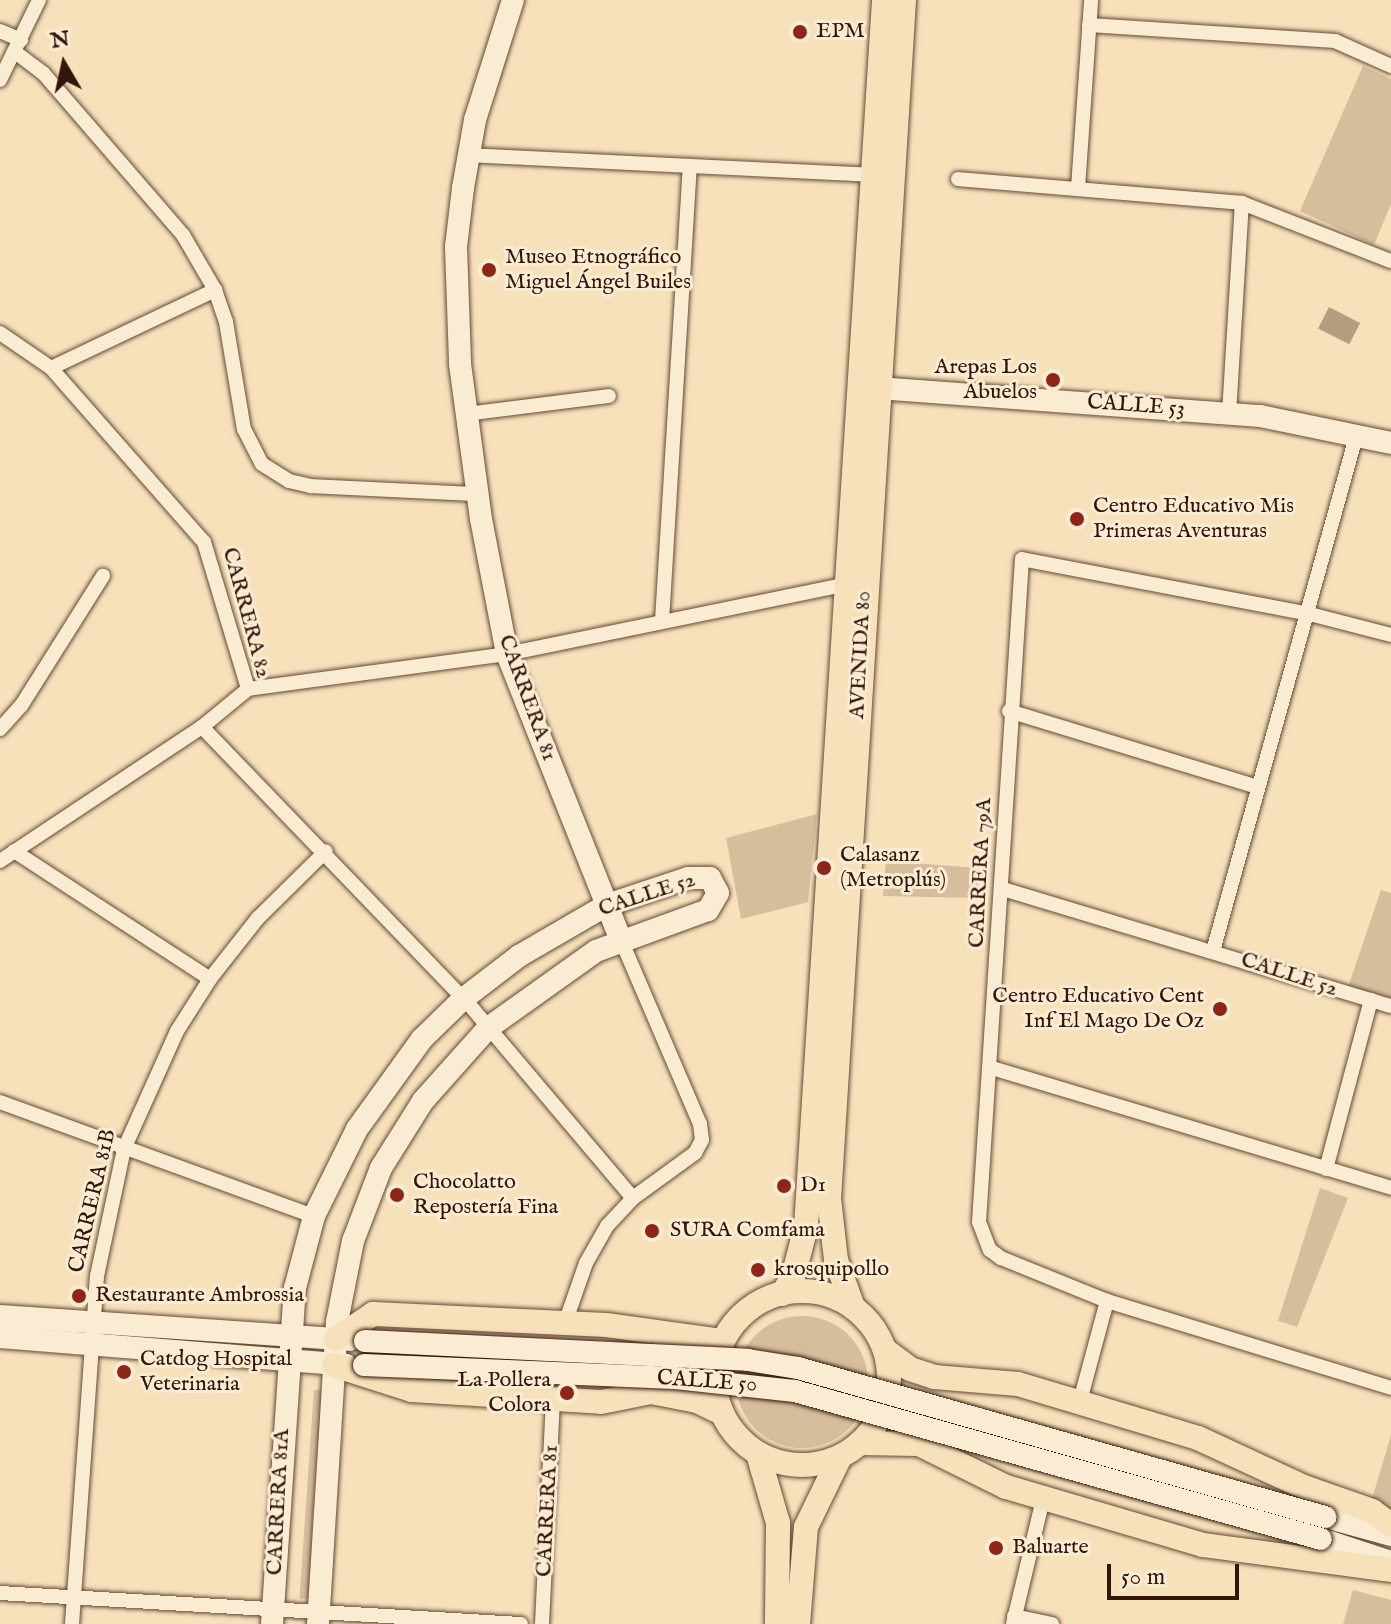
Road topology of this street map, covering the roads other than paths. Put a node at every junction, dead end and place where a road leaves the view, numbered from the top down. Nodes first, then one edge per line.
1 (39, 0) edge
2 (513, 0) edge
3 (884, 0) edge
4 (904, 0) edge
5 (1091, 0) edge
6 (1089, 25) junction
7 (0, 31) edge
8 (18, 46) junction
9 (1391, 66) edge
10 (0, 80) edge
11 (468, 155) junction
12 (690, 166) junction
13 (874, 175) junction
14 (958, 179) dead end
15 (1078, 188) junction
16 (1242, 203) junction
17 (1391, 261) edge
18 (215, 290) junction
19 (0, 333) edge
20 (51, 368) junction
21 (878, 388) junction
22 (609, 396) dead end
23 (466, 414) junction
24 (1229, 414) junction
25 (1357, 433) junction
26 (1391, 443) edge
27 (477, 494) junction
28 (103, 576) dead end
29 (848, 584) junction
30 (1310, 614) junction
31 (662, 621) junction
32 (1391, 635) edge
33 (507, 654) junction
34 (248, 689) junction
35 (1009, 711) junction
36 (202, 727) junction
37 (0, 729) edge
38 (1257, 787) junction
39 (14, 851) junction
40 (326, 851) junction
41 (0, 861) edge
42 (1003, 889) junction
43 (607, 905) junction
44 (621, 940) junction
45 (1213, 951) junction
46 (210, 979) junction
47 (463, 999) junction
48 (1371, 1000) junction
49 (1391, 1006) edge
50 (488, 1028) junction
51 (992, 1068) junction
52 (0, 1102) edge
53 (124, 1149) junction
54 (1326, 1169) junction
55 (1391, 1188) edge
56 (633, 1198) junction
57 (314, 1216) junction
58 (782, 1294) junction
59 (1107, 1301) junction
60 (853, 1307) junction
61 (0, 1316) edge
62 (565, 1323) junction
63 (92, 1334) junction
64 (290, 1336) junction
65 (0, 1337) edge
66 (336, 1339) junction
67 (723, 1341) junction
68 (885, 1350) junction
69 (287, 1361) junction
70 (334, 1365) junction
71 (1391, 1388) edge
72 (553, 1399) junction
73 (1080, 1401) junction
74 (722, 1413) junction
75 (850, 1450) junction
76 (758, 1454) junction
77 (1043, 1499) junction
78 (1391, 1525) edge
79 (1323, 1528) junction
80 (1391, 1535) edge
81 (1391, 1562) edge
82 (1391, 1570) edge
83 (0, 1593) edge
84 (73, 1597) junction
85 (272, 1616) edge
86 (318, 1618) edge
87 (1014, 1620) edge
88 (72, 1624) edge
89 (521, 1624) edge
90 (542, 1624) edge
91 (777, 1624) edge
92 (798, 1624) edge
93 (1052, 1624) edge

1 - 8 street
2 - 11 street, CARRERA 81
3 - 13 main road, AVENIDA 80
4 - 21 main road, AVENIDA 80
5 - 6 street
6 - 9 street
6 - 15 street
7 - 8 street
8 - 10 street
8 - 18 street
11 - 12 street
11 - 23 street, CARRERA 81
12 - 13 street
12 - 31 street
13 - 29 main road, AVENIDA 80
14 - 15 street
15 - 16 street
16 - 17 street
16 - 24 street
18 - 20 street
18 - 27 street
19 - 20 street, CARRERA 82
20 - 34 street, CARRERA 82
21 - 24 street, CALLE 53
21 - 60 main road, AVENIDA 80
22 - 23 street
23 - 27 street, CARRERA 81
24 - 25 street, CALLE 53
25 - 26 street, CALLE 53
25 - 30 street
27 - 33 street, CARRERA 81
28 - 37 street
29 - 31 street
29 - 58 main road, AVENIDA 80
30 - 32 street
30 - 35 street, CARRERA 79A
30 - 38 street
31 - 33 street
33 - 34 street
33 - 43 street, CARRERA 81
34 - 36 street, CARRERA 82
35 - 38 street
35 - 42 street, CARRERA 79A
36 - 39 street, CARRERA 82
36 - 40 street
38 - 45 street
39 - 41 street, CARRERA 82
39 - 46 street
40 - 46 street, CARRERA 81B
40 - 47 street
42 - 45 street, CALLE 52
42 - 51 street, CARRERA 79A
43 - 44 street, CARRERA 81
43 - 44 street, CALLE 52
43 - 47 street, CALLE 52
44 - 50 street, CALLE 52
44 - 56 street, CARRERA 81
45 - 48 street, CALLE 52
46 - 53 street, CARRERA 81B
47 - 50 street
47 - 57 street, CARRERA 81A
48 - 49 street, CALLE 52
48 - 54 street
50 - 56 street
50 - 66 street, CARRERA 81A
51 - 54 street
51 - 59 street, CARRERA 79A
52 - 53 street
53 - 57 street
53 - 63 street, CARRERA 81B
54 - 55 street
56 - 62 street, CARRERA 81
57 - 64 street, CARRERA 81A
58 - 60 main road
58 - 67 main road
59 - 71 street, CARRERA 79A
59 - 73 street
60 - 68 main road
61 - 63 street, CALLE 50
62 - 66 main road
62 - 67 main road
63 - 64 street, CALLE 50
63 - 65 street, CALLE 50
63 - 69 street, CALLE 50
63 - 84 street, CARRERA 81B
64 - 66 street, CALLE 50
64 - 69 street, CARRERA 81A
66 - 70 street, CARRERA 81A
66 - 79 street, CALLE 50, bridge
67 - 74 main road
68 - 73 main road
68 - 75 main road
69 - 70 street, CALLE 50
69 - 85 street, CARRERA 81A
70 - 72 main road
70 - 79 street, CALLE 50, bridge
70 - 86 street, CARRERA 81A
72 - 74 main road
72 - 90 street, CARRERA 81
73 - 78 main road
74 - 76 main road
75 - 76 main road
75 - 77 main road
75 - 92 main road
76 - 91 main road
77 - 82 main road
77 - 87 street
79 - 80 street, CALLE 50
79 - 81 street, CALLE 50
83 - 84 street
84 - 85 street
84 - 88 street, CARRERA 81B
85 - 86 street
86 - 89 street
87 - 93 street

